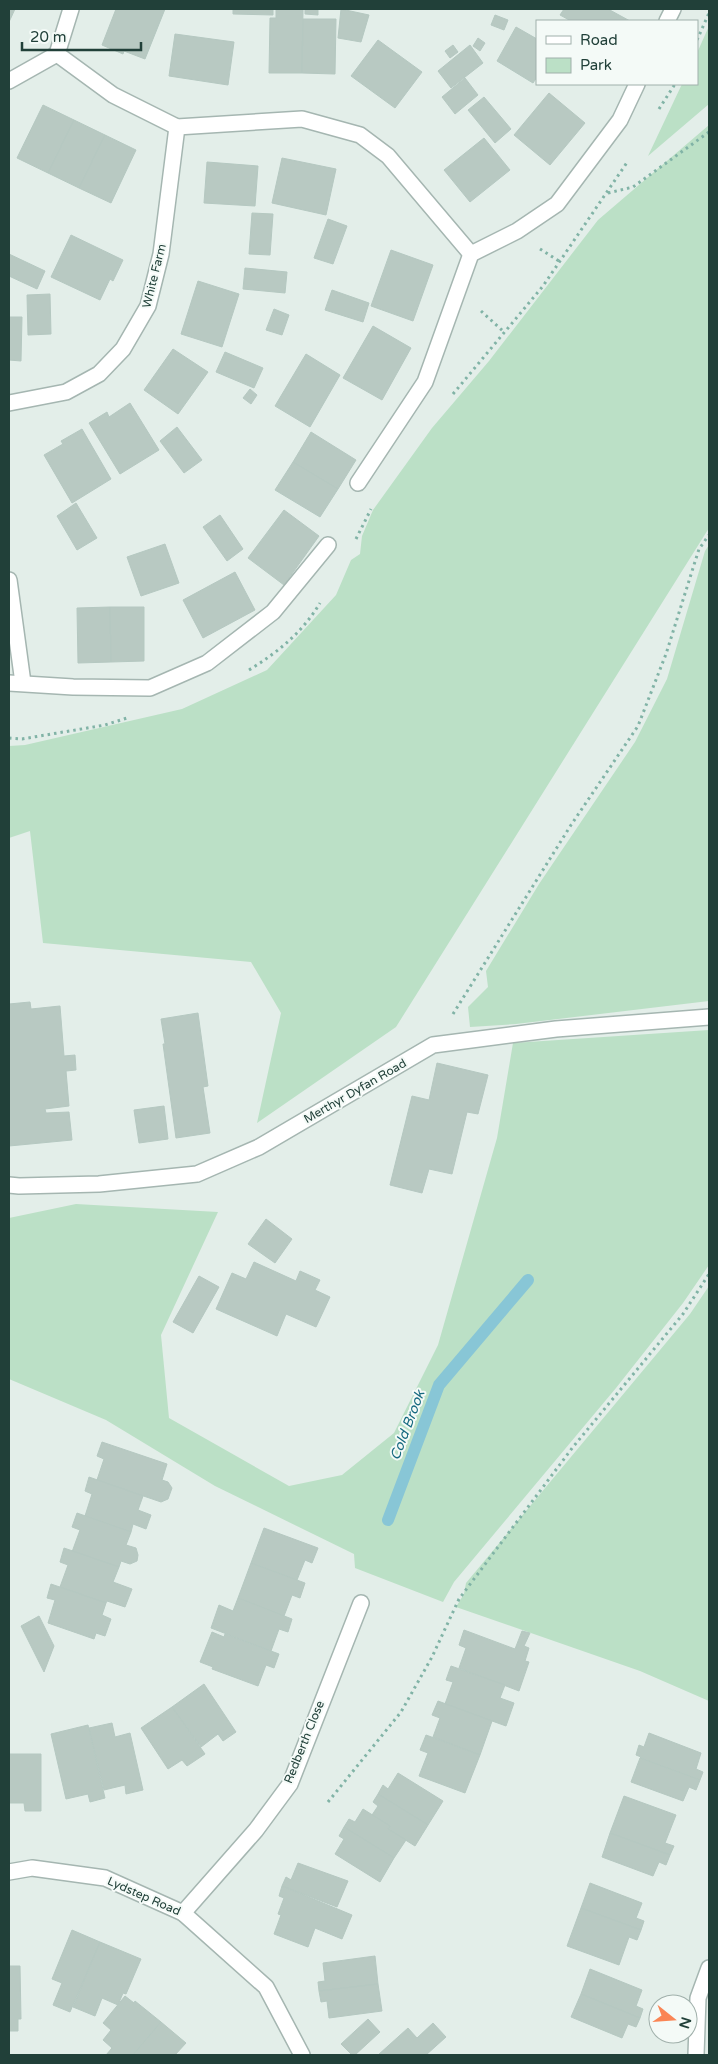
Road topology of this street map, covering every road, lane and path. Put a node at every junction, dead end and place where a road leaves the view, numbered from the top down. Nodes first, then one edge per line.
1 (71, 9) edge
2 (709, 13) edge
3 (698, 38) edge
4 (57, 54) junction
5 (9, 81) edge
6 (637, 85) edge
7 (674, 85) edge
8 (656, 115) dead end
9 (177, 127) junction
10 (709, 132) edge
11 (632, 155) dead end
12 (607, 193) junction
13 (471, 254) junction
14 (449, 399) dead end
15 (9, 403) edge
16 (358, 483) dead end
17 (376, 501) dead end
18 (365, 517) dead end
19 (709, 536) edge
20 (328, 545) dead end
21 (9, 580) edge
22 (16, 683) edge
23 (709, 1017) edge
24 (433, 1045) junction
25 (9, 1184) edge
26 (709, 1274) edge
27 (361, 1602) dead end
28 (328, 1802) dead end
29 (9, 1872) edge
30 (183, 1912) junction
31 (709, 1968) edge
32 (302, 2055) edge
33 (696, 2055) edge

1 - 4 street
2 - 3 path
4 - 5 street
4 - 9 street
6 - 13 street
7 - 8 path
9 - 13 street
9 - 15 street, White Farm
10 - 12 path
11 - 12 path
12 - 14 path
13 - 16 street
17 - 18 path
19 - 24 path
20 - 22 street
21 - 22 street
23 - 24 street, Merthyr Dyfan Road
24 - 25 street, Merthyr Dyfan Road
26 - 28 path
27 - 30 street, Redberth Close
29 - 30 street, Lydstep Road
30 - 32 street, Lydstep Road
31 - 33 street

